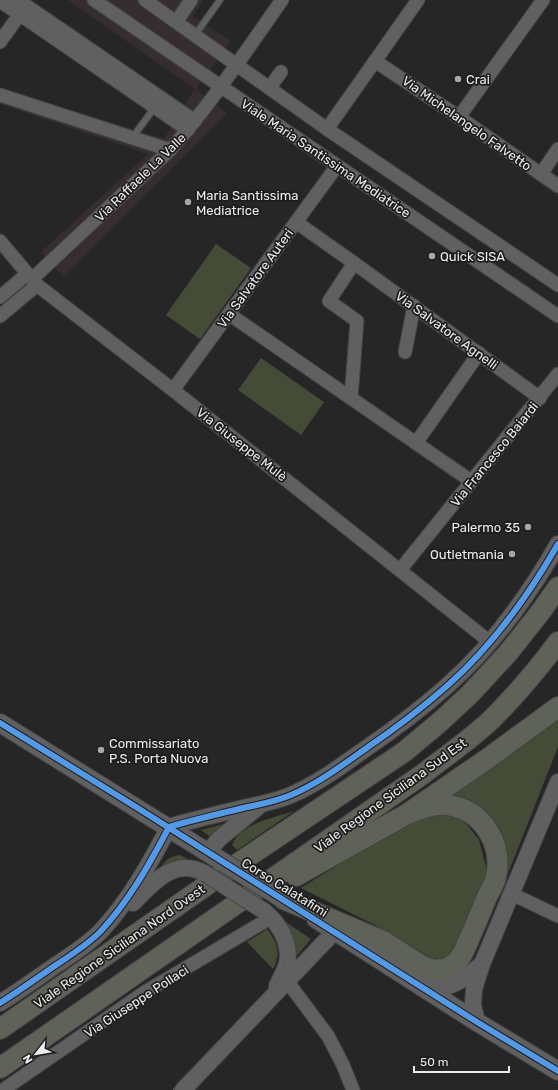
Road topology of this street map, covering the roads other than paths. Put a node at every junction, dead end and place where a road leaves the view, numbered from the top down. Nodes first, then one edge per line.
1 (18, 0) edge
2 (94, 0) edge
3 (145, 0) edge
4 (191, 0) edge
5 (220, 0) edge
6 (282, 0) edge
7 (418, 0) edge
8 (543, 0) edge
9 (0, 1) edge
10 (20, 14) junction
11 (176, 22) junction
12 (195, 35) junction
13 (66, 39) junction
14 (0, 42) edge
15 (375, 61) junction
16 (237, 64) junction
17 (281, 72) dead end
18 (220, 86) junction
19 (270, 87) junction
20 (0, 95) edge
21 (155, 107) junction
22 (459, 117) junction
23 (192, 125) junction
24 (327, 129) junction
25 (132, 138) junction
26 (558, 149) edge
27 (170, 150) junction
28 (337, 166) junction
29 (541, 174) junction
30 (558, 186) edge
31 (296, 222) junction
32 (0, 242) edge
33 (354, 263) junction
34 (32, 280) junction
35 (558, 285) edge
36 (0, 297) edge
37 (414, 306) junction
38 (229, 314) junction
39 (0, 316) edge
40 (558, 316) edge
41 (405, 352) dead end
42 (479, 353) junction
43 (558, 374) edge
44 (173, 390) junction
45 (351, 398) junction
46 (540, 398) junction
47 (416, 442) junction
48 (472, 481) junction
49 (558, 544) edge
50 (400, 570) junction
51 (558, 587) edge
52 (490, 642) junction
53 (558, 642) edge
54 (558, 707) edge
55 (0, 723) edge
56 (558, 782) edge
57 (261, 804) junction
58 (407, 814) junction
59 (169, 827) junction
60 (208, 852) junction
61 (230, 863) junction
62 (512, 894) junction
63 (283, 898) junction
64 (268, 914) junction
65 (558, 916) edge
66 (203, 927) junction
67 (334, 931) junction
68 (99, 933) junction
69 (482, 964) junction
70 (287, 981) junction
71 (420, 985) junction
72 (274, 994) junction
73 (0, 1003) edge
74 (477, 1022) junction
75 (0, 1029) edge
76 (0, 1068) edge
77 (558, 1071) edge
78 (3, 1090) edge
79 (183, 1090) edge
80 (353, 1090) edge

1 - 13 street
2 - 18 street, Viale Maria Santissima Mediatrice
3 - 11 street, Viale Maria Santissima Mediatrice
4 - 11 street
5 - 12 lane
6 - 16 street, Via Raffaele La Valle
7 - 15 street
8 - 22 street
9 - 10 street
10 - 13 street
10 - 14 street
11 - 12 street, Viale Maria Santissima Mediatrice
12 - 16 street, Viale Maria Santissima Mediatrice
13 - 21 street
13 - 23 street
15 - 22 street, Via Michelangelo Falvetto
15 - 24 street
16 - 18 street, Via Raffaele La Valle
16 - 19 street, Viale Maria Santissima Mediatrice
17 - 19 street
18 - 23 street, Via Raffaele La Valle
18 - 28 street, Viale Maria Santissima Mediatrice
19 - 24 street, Viale Maria Santissima Mediatrice
20 - 25 street
21 - 23 street
21 - 25 lane
22 - 29 street, Via Michelangelo Falvetto
23 - 27 street, Via Raffaele La Valle
24 - 35 street, Viale Maria Santissima Mediatrice
25 - 27 street
26 - 29 street
27 - 34 street, Via Raffaele La Valle
28 - 31 street, Via Salvatore Auteri
28 - 40 street, Viale Maria Santissima Mediatrice
29 - 30 street, Via Michelangelo Falvetto
31 - 33 street, Via Salvatore Agnelli
31 - 38 street, Via Salvatore Auteri
32 - 34 street, Via Giuseppe Mulè
33 - 37 street, Via Salvatore Agnelli
33 - 45 street
34 - 36 street
34 - 39 street
34 - 44 street, Via Giuseppe Mulè
37 - 41 street
37 - 42 street, Via Salvatore Agnelli
38 - 44 street, Via Salvatore Auteri
38 - 45 street
42 - 46 street, Via Salvatore Agnelli
42 - 47 street
43 - 46 street, Via Francesco Baiardi
44 - 50 street, Via Giuseppe Mulè
45 - 47 street
46 - 48 street, Via Francesco Baiardi
47 - 48 street
48 - 50 street, Via Francesco Baiardi
49 - 52 street
50 - 52 street, Via Giuseppe Mulè
51 - 61 main road, Viale Regione Siciliana Sud Est
52 - 57 street
53 - 66 main road, Viale Regione Siciliana Sud Est
54 - 58 main road
55 - 59 main road, Corso Calatafimi
56 - 62 street
57 - 59 street
57 - 60 street
58 - 63 main road
58 - 66 main road
59 - 60 main road, Corso Calatafimi
59 - 68 street, Viale Regione Siciliana Nord Ovest
60 - 61 main road, Corso Calatafimi
61 - 63 main road, Corso Calatafimi, bridge
61 - 75 main road, Viale Regione Siciliana Nord Ovest
62 - 65 street
62 - 69 street
63 - 67 main road, Corso Calatafimi
64 - 68 street, bridge
64 - 72 street
64 - 78 street, Via Giuseppe Pollaci
66 - 76 main road
67 - 70 street
67 - 71 main road, Corso Calatafimi
68 - 73 street, Viale Regione Siciliana Nord Ovest
69 - 71 street
69 - 74 street
70 - 72 street
70 - 80 street
71 - 74 main road, Corso Calatafimi
72 - 79 street
74 - 77 main road, Corso Calatafimi

